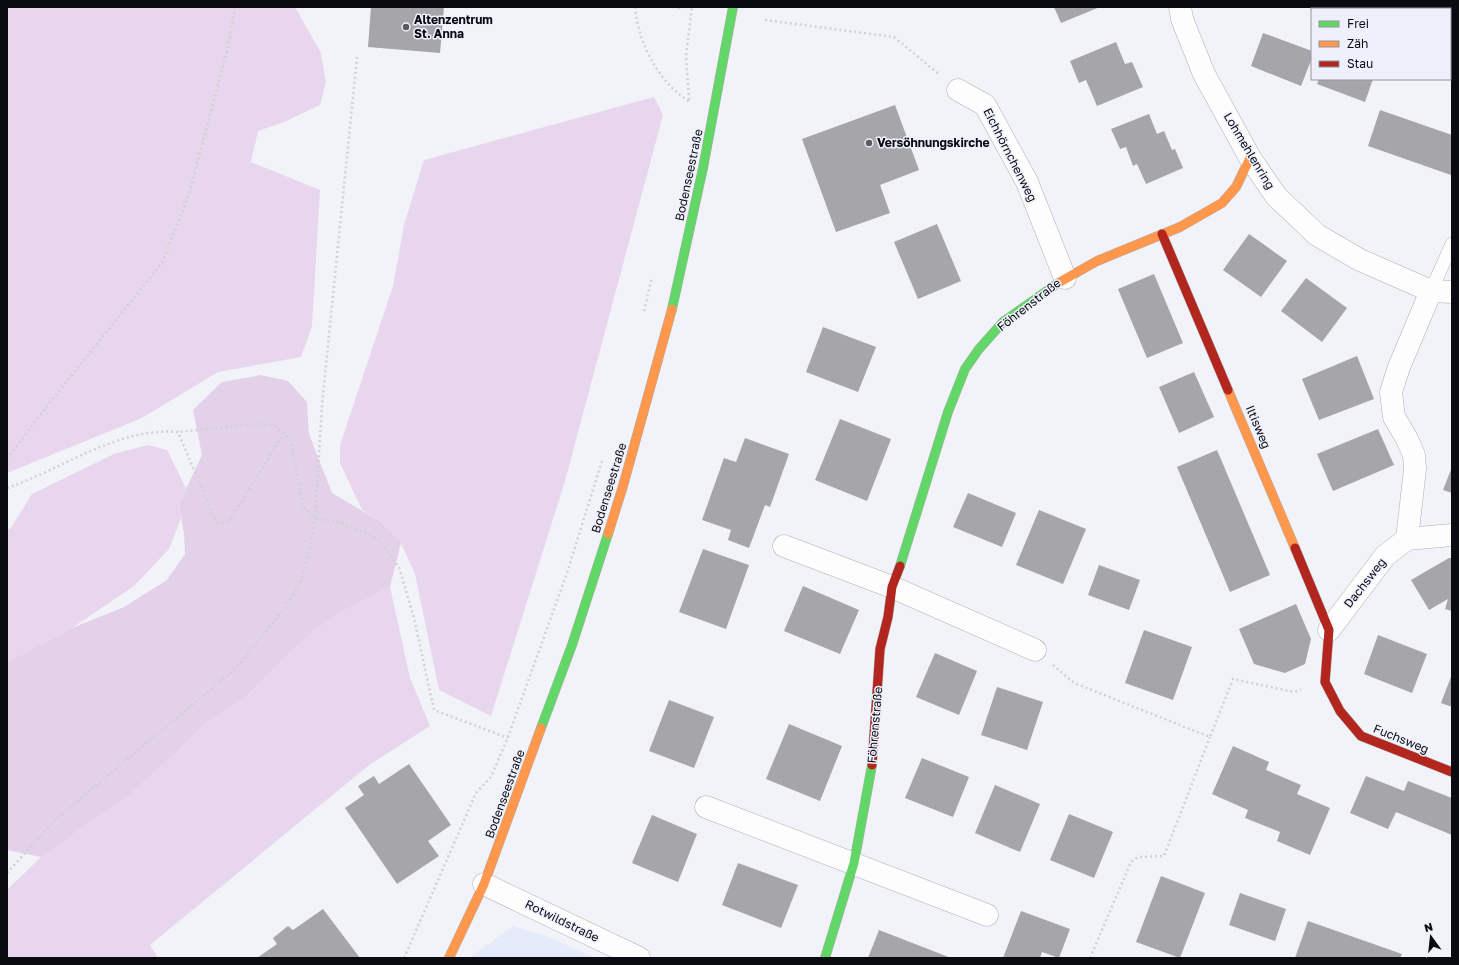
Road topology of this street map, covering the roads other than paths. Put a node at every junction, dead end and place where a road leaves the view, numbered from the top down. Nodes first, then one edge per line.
1 (733, 7) edge
2 (1180, 7) edge
3 (958, 90) road end
4 (1250, 158) junction
5 (1162, 234) junction
6 (1452, 244) edge
7 (1065, 278) junction
8 (1442, 292) edge
9 (1452, 535) edge
10 (1407, 539) junction
11 (784, 546) dead end
12 (892, 587) junction
13 (1329, 630) junction
14 (1035, 650) road end
15 (1452, 772) edge
16 (706, 807) dead end
17 (854, 863) junction
18 (484, 884) junction
19 (987, 915) dead end
20 (449, 958) edge
21 (639, 958) edge
22 (825, 958) edge

1 - 18 street, Bodenseestraße
2 - 4 street, Lohmehlenring
3 - 7 street, Eichhörnchenweg
4 - 5 street, Föhrenstraße
4 - 8 street, Lohmehlenring
5 - 7 street, Föhrenstraße
5 - 13 street, Iltisweg
6 - 8 lane
7 - 12 street, Föhrenstraße
8 - 10 street
9 - 10 street
10 - 13 street, Dachsweg
11 - 12 street
12 - 14 street
12 - 17 street, Föhrenstraße
13 - 15 street, Fuchsweg
16 - 17 street
17 - 19 street
17 - 22 street, Föhrenstraße
18 - 20 street, Bodenseestraße
18 - 21 street, Rotwildstraße

